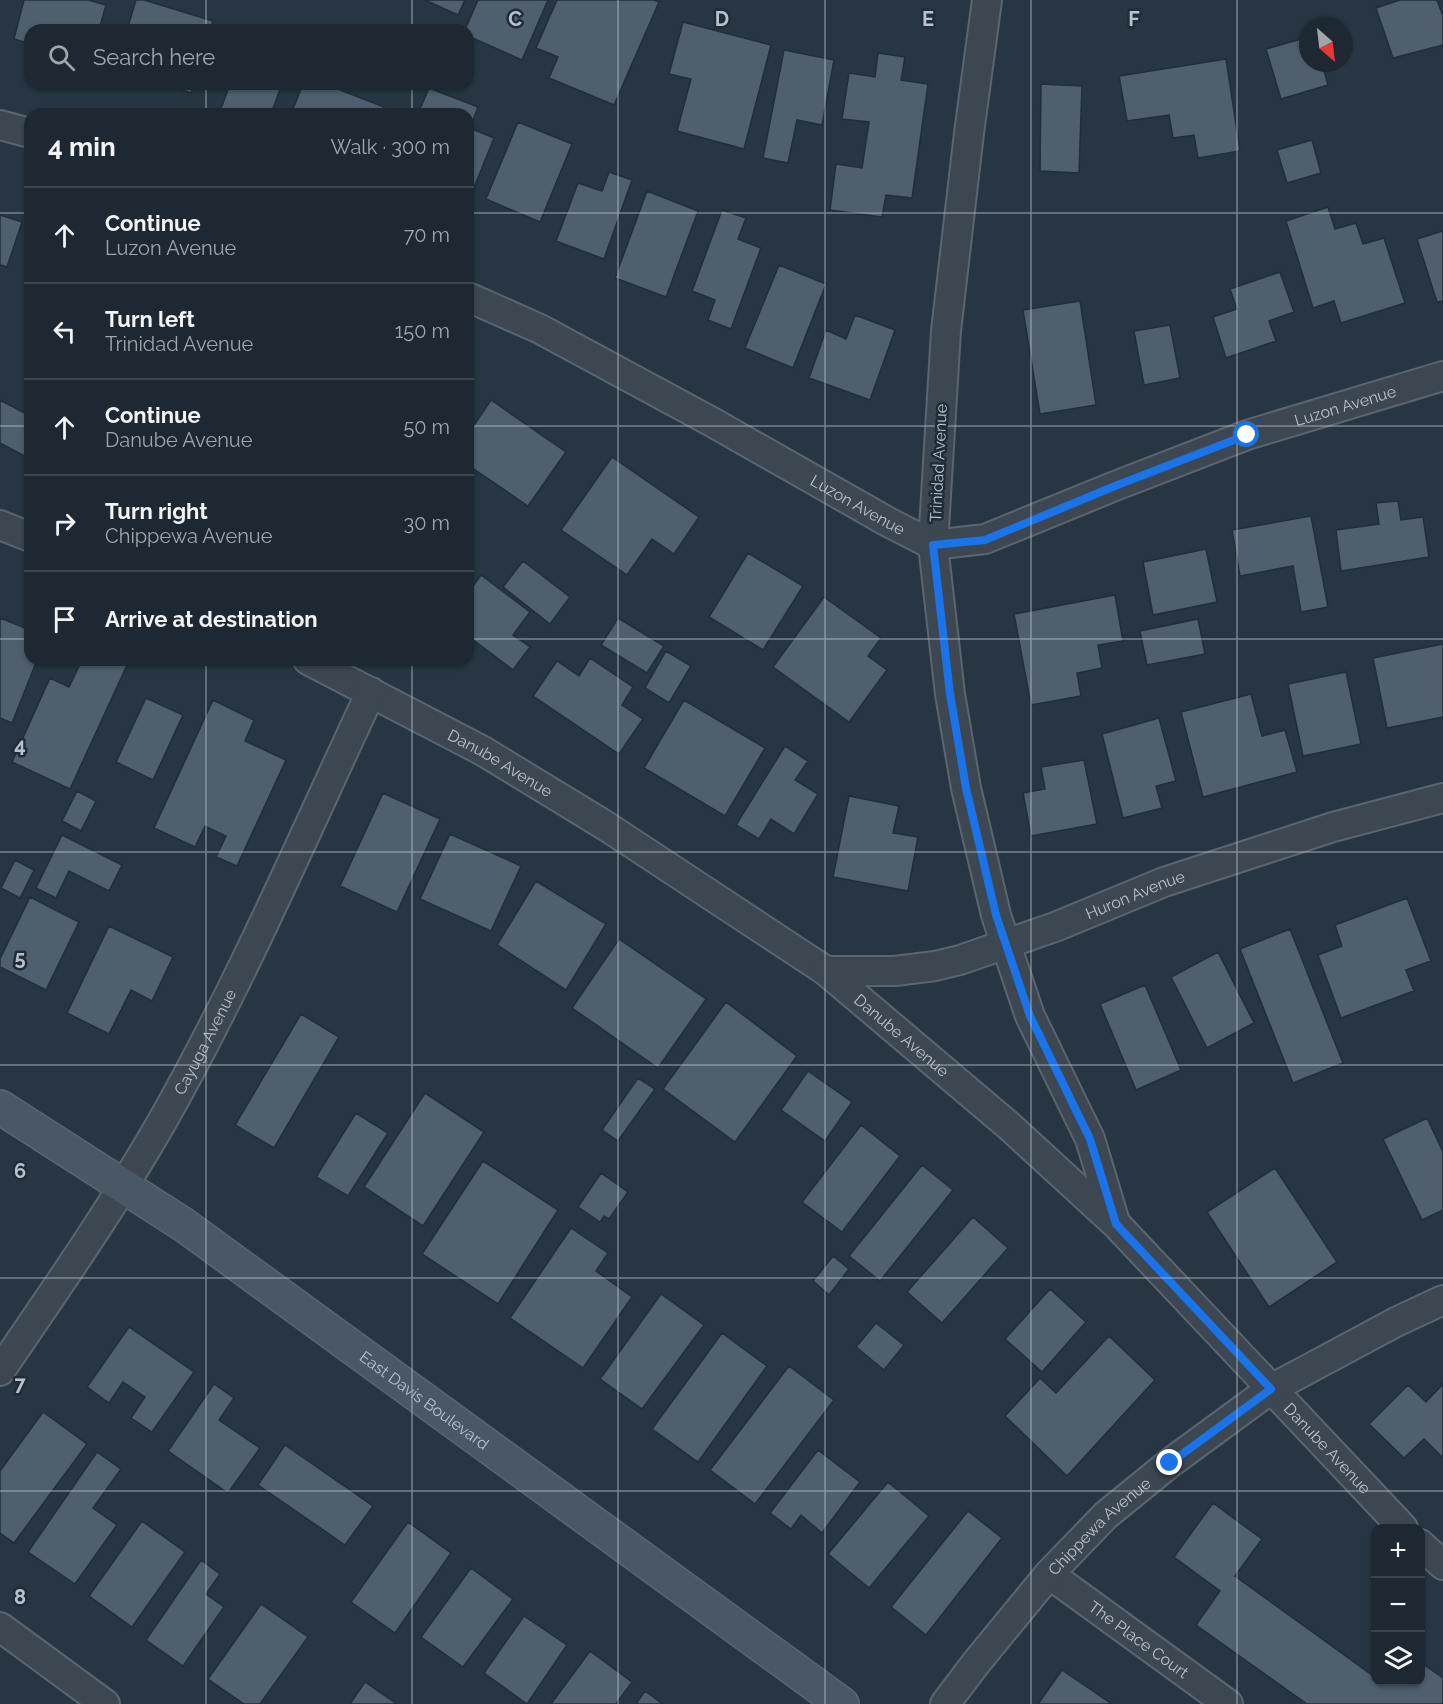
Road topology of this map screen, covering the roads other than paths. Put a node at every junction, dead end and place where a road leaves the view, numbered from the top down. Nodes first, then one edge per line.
1 (987, 0) edge
2 (0, 125) edge
3 (24, 131) edge
4 (474, 300) edge
5 (1443, 376) edge
6 (0, 525) edge
7 (24, 535) edge
8 (933, 545) junction
9 (320, 666) edge
10 (371, 692) junction
11 (1443, 798) edge
12 (1006, 944) junction
13 (826, 971) junction
14 (0, 1107) edge
15 (124, 1185) junction
16 (1116, 1224) junction
17 (1443, 1300) edge
18 (0, 1371) edge
19 (1271, 1389) junction
20 (1399, 1524) edge
21 (1425, 1549) edge
22 (1443, 1565) edge
23 (1049, 1574) junction
24 (0, 1627) edge
25 (105, 1704) edge
26 (842, 1704) edge
27 (945, 1704) edge
28 (1228, 1704) edge

1 - 8 street, Trinidad Avenue
2 - 3 street
4 - 8 street, Luzon Avenue
5 - 8 street, Luzon Avenue
6 - 7 street
8 - 12 street, Trinidad Avenue
9 - 10 street, Danube Avenue
10 - 13 street, Danube Avenue
10 - 15 street, Cayuga Avenue
11 - 12 street, Huron Avenue
12 - 13 street, Huron Avenue
12 - 16 street, Trinidad Avenue
13 - 16 street, Danube Avenue
14 - 15 street, East Davis Boulevard
15 - 18 street, Cayuga Avenue
15 - 26 street, East Davis Boulevard
16 - 19 street, Danube Avenue
17 - 19 street, Chippewa Avenue
19 - 20 street, Danube Avenue
19 - 23 street, Chippewa Avenue
21 - 22 street
23 - 27 street, Chippewa Avenue
23 - 28 street, The Place Court
24 - 25 street

